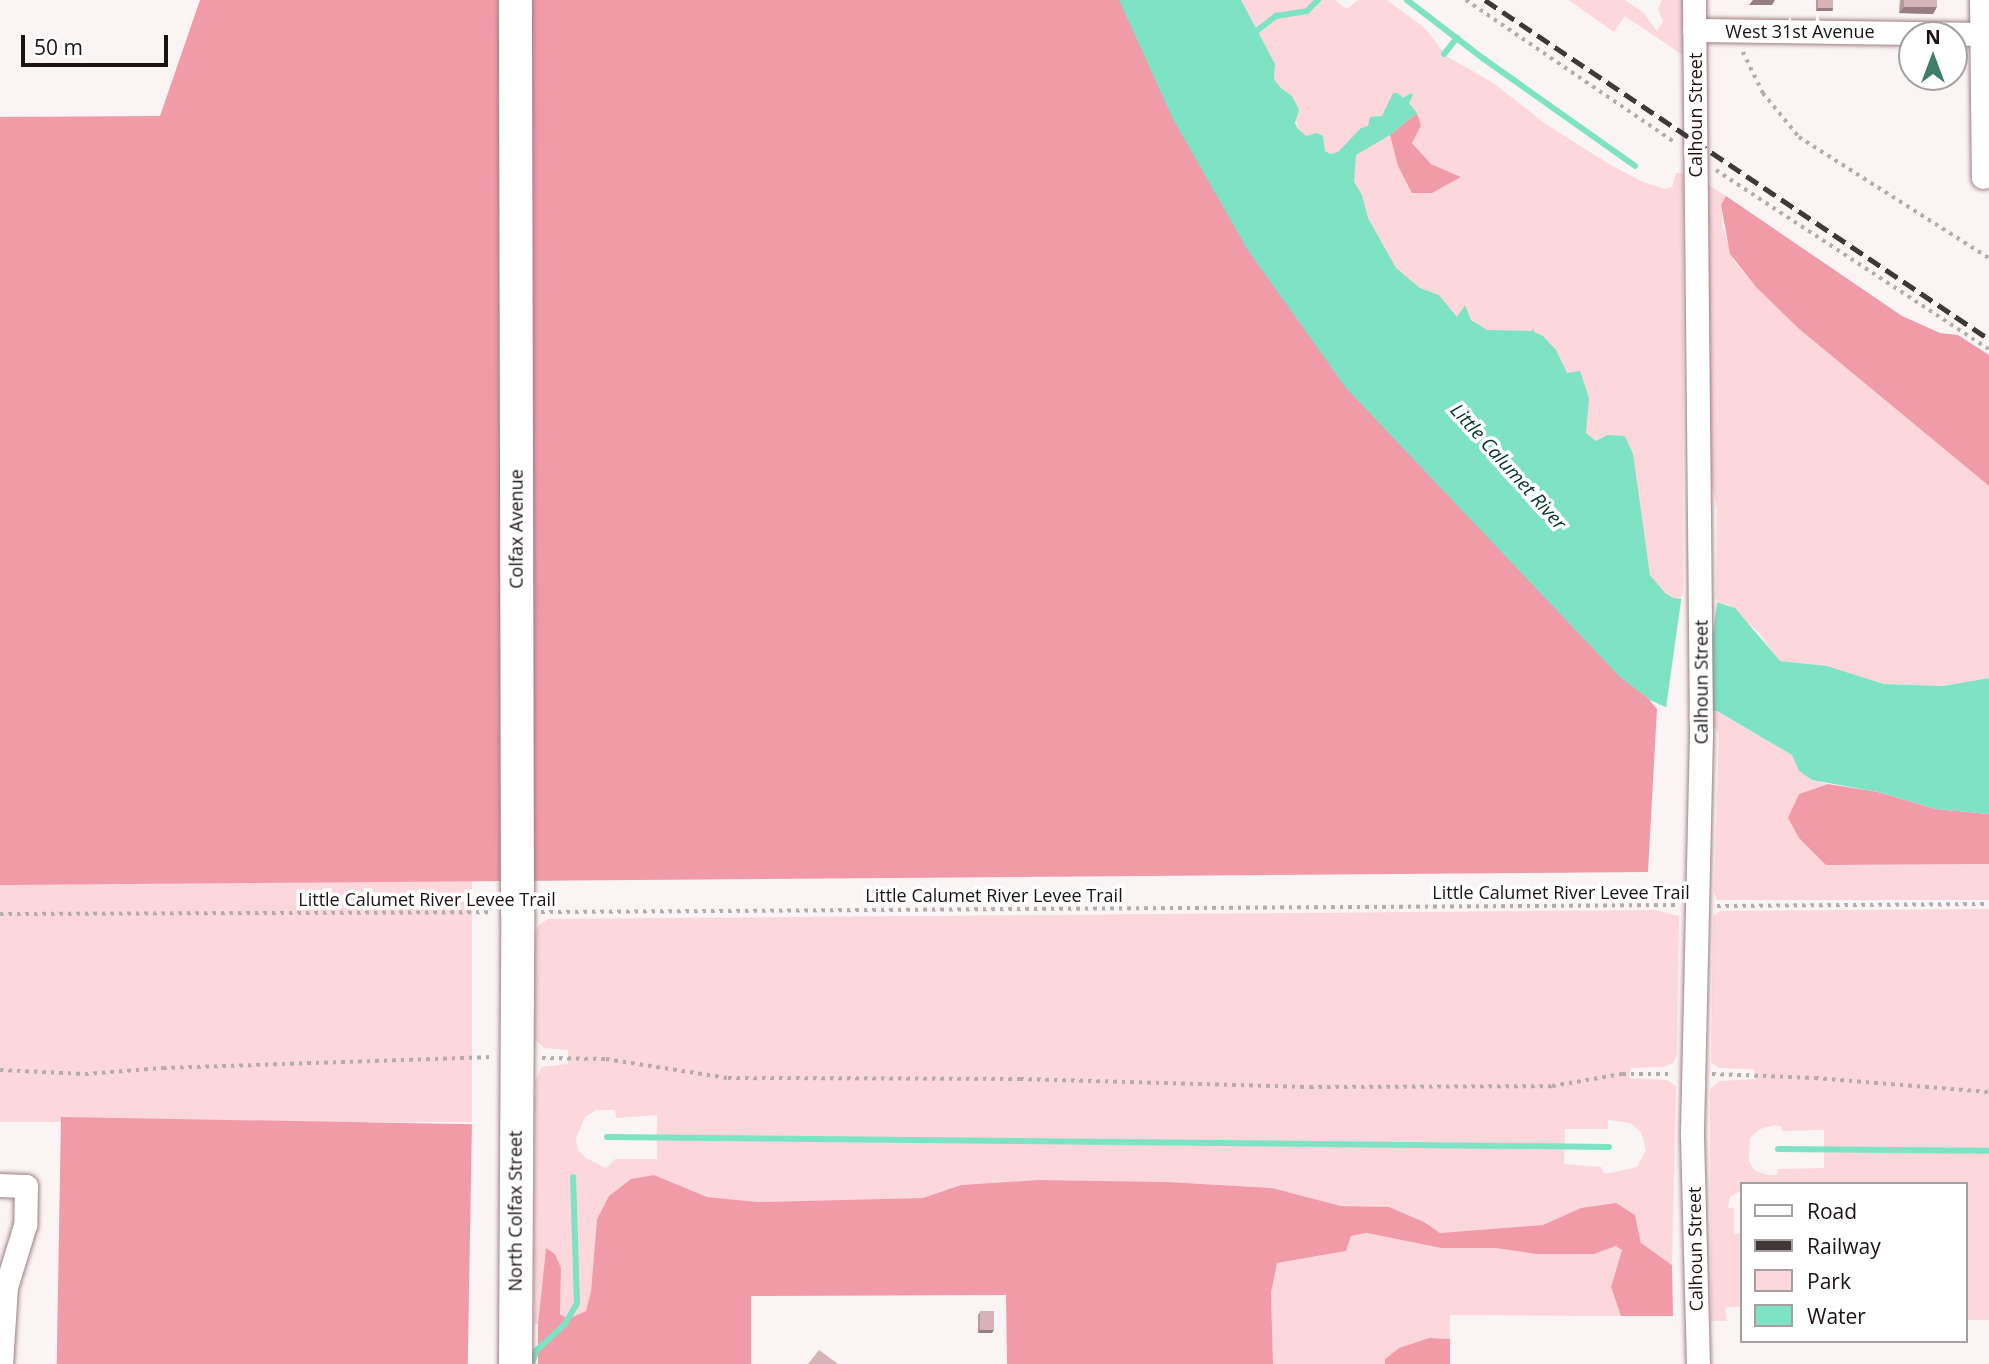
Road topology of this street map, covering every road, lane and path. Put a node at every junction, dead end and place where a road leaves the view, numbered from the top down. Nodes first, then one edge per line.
1 (514, 0) edge
2 (1466, 0) edge
3 (1694, 0) edge
4 (1981, 0) edge
5 (1695, 30) junction
6 (1736, 30) junction
7 (1985, 34) edge
8 (1695, 156) junction
9 (1983, 177) dead end
10 (1989, 258) edge
11 (1989, 349) edge
12 (1989, 904) edge
13 (1696, 906) junction
14 (517, 912) junction
15 (0, 914) edge
16 (516, 1058) junction
17 (0, 1070) edge
18 (1629, 1074) dead end
19 (1755, 1074) dead end
20 (1989, 1092) edge
21 (0, 1185) edge
22 (1, 1364) edge
23 (514, 1364) edge
24 (1698, 1364) edge

1 - 14 street, Colfax Avenue
2 - 8 path
3 - 5 street, Calhoun Street
4 - 7 street
5 - 6 street, West 31st Avenue
5 - 8 street, Calhoun Street
6 - 7 street, West 31st Avenue
6 - 10 path
7 - 9 street
8 - 11 path
8 - 13 street, Calhoun Street
12 - 13 path, Little Calumet River Levee Trail
13 - 14 path, Little Calumet River Levee Trail
13 - 24 street, Calhoun Street
14 - 15 path, Little Calumet River Levee Trail
14 - 16 street, Colfax Avenue
16 - 17 path
16 - 18 path
16 - 23 street, North Colfax Street
19 - 20 path
21 - 22 street

